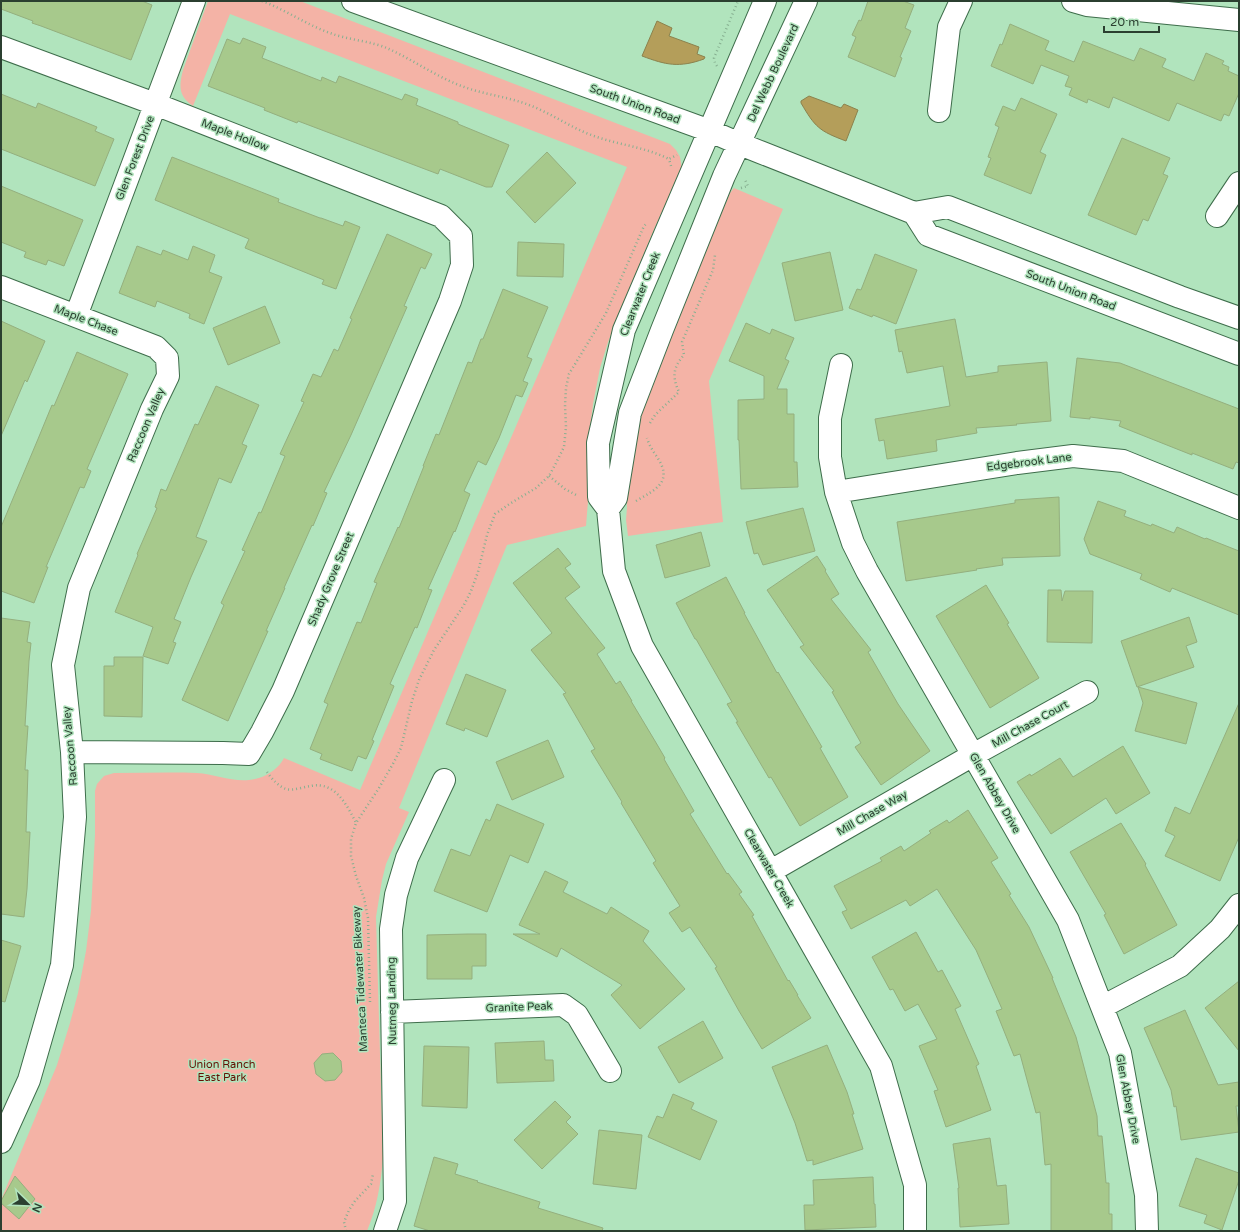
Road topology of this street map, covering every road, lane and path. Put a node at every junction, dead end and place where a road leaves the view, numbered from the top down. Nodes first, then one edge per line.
1 (194, 1) edge
2 (262, 1) edge
3 (353, 1) edge
4 (738, 1) edge
5 (765, 1) edge
6 (806, 1) edge
7 (961, 1) edge
8 (1073, 1) edge
9 (1239, 20) edge
10 (1, 47) edge
11 (718, 68) dead end
12 (155, 104) junction
13 (940, 111) dead end
14 (710, 131) junction
15 (740, 144) junction
16 (669, 159) dead end
17 (745, 180) dead end
18 (1239, 183) edge
19 (737, 190) dead end
20 (914, 213) junction
21 (1217, 216) dead end
22 (461, 236) joint
23 (632, 252) dead end
24 (716, 254) dead end
25 (1, 286) edge
26 (76, 316) junction
27 (1239, 318) edge
28 (1239, 354) edge
29 (167, 358) joint
30 (841, 365) dead end
31 (649, 426) dead end
32 (647, 433) dead end
33 (549, 476) junction
34 (836, 492) junction
35 (585, 499) dead end
36 (634, 503) dead end
37 (1239, 508) edge
38 (608, 509) junction
39 (1087, 692) dead end
40 (72, 752) junction
41 (973, 755) junction
42 (267, 772) dead end
43 (444, 780) dead end
44 (356, 823) junction
45 (771, 871) junction
46 (1239, 905) edge
47 (370, 1004) dead end
48 (1102, 1007) junction
49 (392, 1012) junction
50 (610, 1071) dead end
51 (1, 1142) edge
52 (374, 1170) dead end
53 (346, 1231) edge
54 (385, 1231) edge
55 (915, 1231) edge
56 (1147, 1231) edge

1 - 12 street, Glen Forest Drive
2 - 16 path
3 - 14 street, South Union Road
4 - 11 path
5 - 14 street
6 - 15 street, Del Webb Boulevard
7 - 13 street
8 - 9 street
10 - 12 street, Maple Hollow
12 - 22 street, Maple Hollow
12 - 26 street, Glen Forest Drive
14 - 15 street, South Union Road
14 - 38 street, Clearwater Creek
15 - 20 street, South Union Road
15 - 38 street
17 - 19 path
18 - 21 street
20 - 27 street
20 - 28 street, South Union Road
22 - 40 street, Shady Grove Street
23 - 33 path, Manteca Tidewater Bikeway
24 - 31 path
25 - 26 street, Maple Chase
26 - 29 street, Maple Chase
29 - 40 street, Raccoon Valley
30 - 34 street, Glen Abbey Drive
32 - 36 path
33 - 35 path
33 - 44 path, Manteca Tidewater Bikeway
34 - 37 street, Edgebrook Lane
34 - 41 street, Glen Abbey Drive
38 - 45 street, Clearwater Creek
39 - 41 street, Mill Chase Court
40 - 51 street, Raccoon Valley
41 - 45 street, Mill Chase Way
41 - 48 street, Glen Abbey Drive
42 - 44 path
43 - 49 street, Nutmeg Landing
44 - 47 path, Manteca Tidewater Bikeway
45 - 55 street, Clearwater Creek
46 - 48 street
48 - 56 street, Glen Abbey Drive
49 - 50 street, Granite Peak
49 - 54 street, Nutmeg Landing
52 - 53 path

